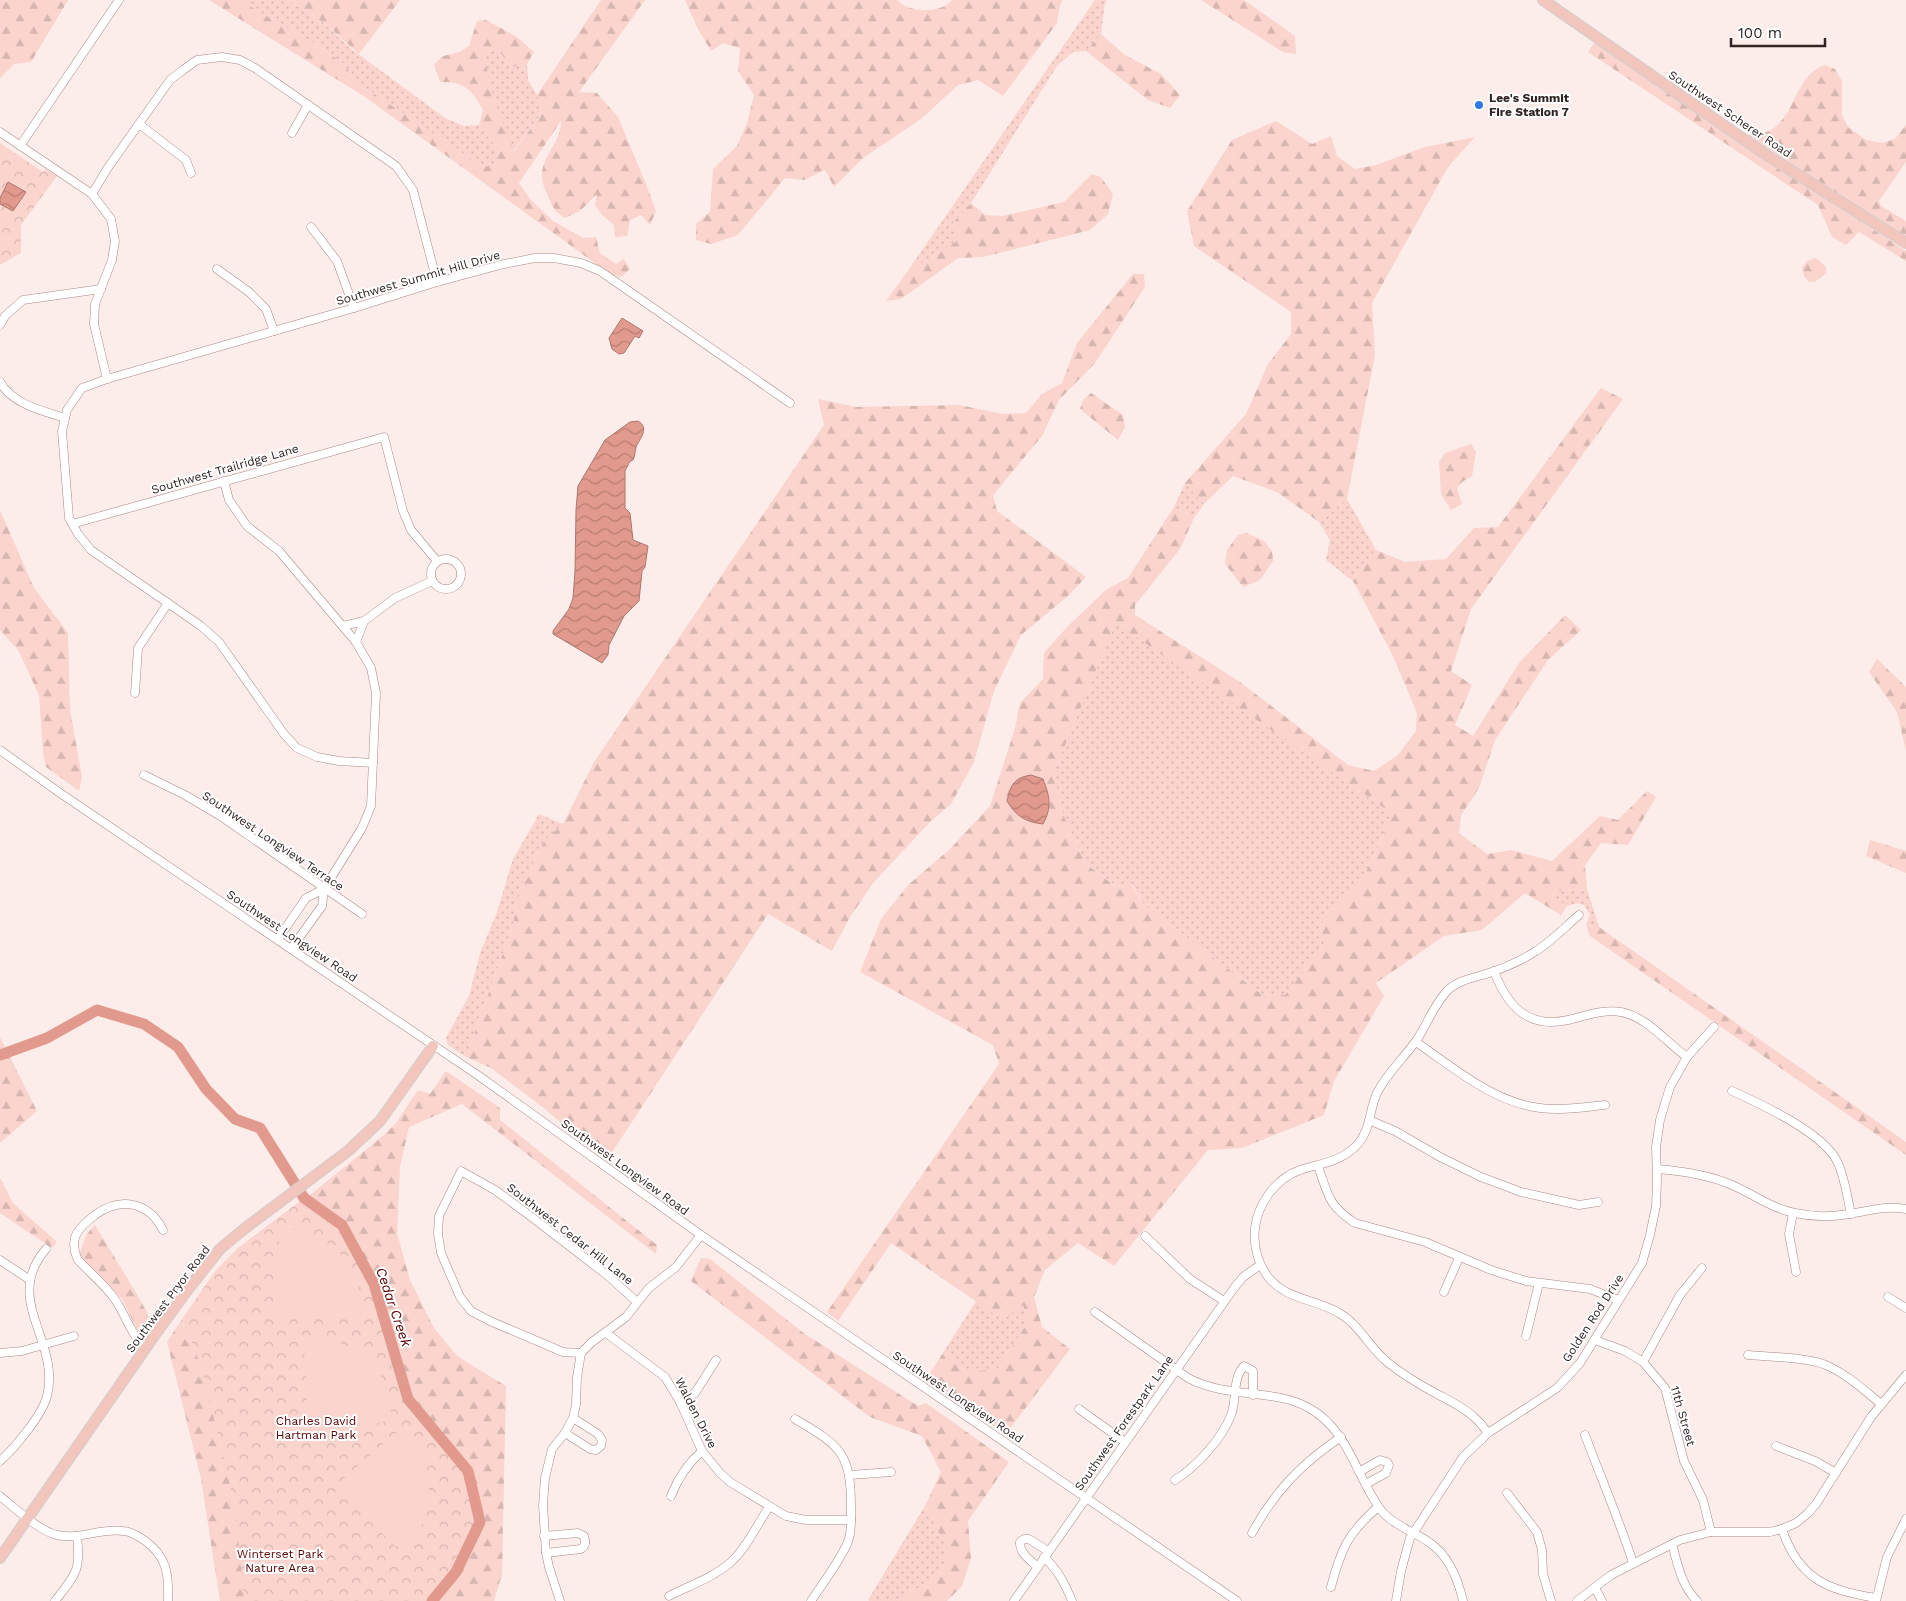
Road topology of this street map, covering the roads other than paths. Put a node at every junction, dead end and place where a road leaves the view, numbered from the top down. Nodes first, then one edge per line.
1 (119, 0) edge
2 (1543, 0) edge
3 (308, 105) junction
4 (139, 124) junction
5 (0, 132) edge
6 (292, 133) dead end
7 (20, 146) junction
8 (191, 173) dead end
9 (92, 194) junction
10 (311, 227) dead end
11 (1906, 243) edge
12 (217, 269) dead end
13 (437, 282) junction
14 (101, 289) junction
15 (354, 308) junction
16 (0, 325) edge
17 (274, 331) junction
18 (107, 378) junction
19 (0, 382) edge
20 (790, 403) dead end
21 (65, 418) junction
22 (224, 481) junction
23 (72, 524) junction
24 (437, 561) junction
25 (432, 580) junction
26 (168, 603) junction
27 (364, 621) junction
28 (343, 626) junction
29 (356, 642) junction
30 (135, 693) dead end
31 (0, 750) edge
32 (373, 763) junction
33 (144, 775) dead end
34 (324, 889) junction
35 (362, 914) dead end
36 (1579, 915) dead end
37 (278, 939) junction
38 (291, 949) junction
39 (1494, 971) junction
40 (1714, 1027) dead end
41 (1416, 1042) junction
42 (433, 1046) junction
43 (1687, 1057) junction
44 (1732, 1091) dead end
45 (1606, 1105) dead end
46 (1369, 1120) junction
47 (1318, 1166) junction
48 (1657, 1170) junction
49 (1598, 1202) dead end
50 (1906, 1209) edge
51 (1793, 1213) junction
52 (1851, 1214) junction
53 (163, 1230) dead end
54 (701, 1235) junction
55 (1145, 1236) dead end
56 (46, 1249) dead end
57 (1459, 1258) junction
58 (0, 1260) edge
59 (1260, 1265) junction
60 (1702, 1268) dead end
61 (1796, 1272) dead end
62 (30, 1280) junction
63 (1538, 1283) junction
64 (1444, 1292) dead end
65 (1888, 1297) dead end
66 (1618, 1300) junction
67 (637, 1302) junction
68 (1224, 1302) junction
69 (1906, 1308) edge
70 (1095, 1312) dead end
71 (606, 1333) junction
72 (74, 1336) dead end
73 (1526, 1336) dead end
74 (1595, 1340) junction
75 (44, 1345) junction
76 (146, 1348) junction
77 (0, 1353) edge
78 (581, 1353) junction
79 (1748, 1355) dead end
80 (716, 1360) dead end
81 (1643, 1362) junction
82 (1176, 1369) junction
83 (1906, 1375) edge
84 (1235, 1392) junction
85 (1253, 1395) junction
86 (680, 1402) junction
87 (1882, 1404) junction
88 (1079, 1409) dead end
89 (573, 1418) junction
90 (795, 1419) dead end
91 (565, 1433) junction
92 (1488, 1433) junction
93 (1585, 1435) dead end
94 (1341, 1437) junction
95 (1125, 1442) junction
96 (1776, 1446) dead end
97 (702, 1451) junction
98 (0, 1461) edge
99 (891, 1472) dead end
100 (1359, 1472) junction
101 (1836, 1473) junction
102 (850, 1476) junction
103 (1175, 1480) dead end
104 (1366, 1484) junction
105 (1507, 1494) dead end
106 (0, 1496) edge
107 (671, 1496) dead end
108 (1086, 1497) junction
109 (768, 1507) junction
110 (1378, 1507) junction
111 (28, 1518) junction
112 (1906, 1519) edge
113 (851, 1520) junction
114 (1782, 1530) junction
115 (1711, 1532) junction
116 (1252, 1533) dead end
117 (1413, 1533) junction
118 (77, 1536) junction
119 (544, 1536) junction
120 (1672, 1544) junction
121 (546, 1553) junction
122 (1046, 1554) junction
123 (0, 1558) edge
124 (1633, 1563) junction
125 (1038, 1567) junction
126 (1331, 1587) dead end
127 (1594, 1588) junction
128 (669, 1596) dead end
129 (1876, 1600) edge
130 (55, 1601) edge
131 (168, 1601) edge
132 (560, 1601) edge
133 (811, 1601) edge
134 (1014, 1601) edge
135 (1072, 1601) edge
136 (1237, 1601) edge
137 (1396, 1601) edge
138 (1463, 1601) edge
139 (1551, 1601) edge
140 (1577, 1601) edge
141 (1602, 1601) edge
142 (1697, 1601) edge

1 - 7 street
2 - 11 main road, Southwest Scherer Road
3 - 4 street
3 - 6 street
3 - 13 street
4 - 8 street
4 - 9 street
5 - 7 street
7 - 9 street
9 - 14 street
10 - 15 street
12 - 17 street
13 - 15 street, Southwest Summit Hill Drive
13 - 20 street, Southwest Summit Hill Drive
14 - 16 street
14 - 18 street
15 - 17 street, Southwest Summit Hill Drive
17 - 18 street, Southwest Summit Hill Drive
18 - 21 street, Southwest Summit Hill Drive
19 - 21 street
21 - 23 street
22 - 23 street, Southwest Trailridge Lane
22 - 24 street, Southwest Trailridge Lane
22 - 28 street
23 - 26 street
24 - 25 street
24 - 25 street
25 - 27 street
26 - 30 street
26 - 32 street
27 - 28 street
27 - 29 street
28 - 29 street
29 - 32 street
31 - 37 street, Southwest Longview Road
32 - 34 street
33 - 34 street, Southwest Longview Terrace
34 - 35 street, Southwest Longview Terrace
34 - 37 street
34 - 38 street
36 - 39 street
37 - 38 street, Southwest Longview Road
38 - 42 street, Southwest Longview Road
39 - 41 street
39 - 43 street
40 - 43 street, Golden Rod Drive
41 - 45 street
41 - 46 street
42 - 54 street, Southwest Longview Road
42 - 76 main road, Southwest Pryor Road
43 - 48 street, Golden Rod Drive
44 - 52 street
46 - 47 street
46 - 49 street
47 - 57 street
47 - 59 street
48 - 51 street
48 - 66 street, Golden Rod Drive
50 - 52 street
51 - 52 street
51 - 61 street
53 - 76 street
54 - 67 street
54 - 108 street, Southwest Longview Road
55 - 68 street
56 - 62 street
57 - 63 street
57 - 64 street
58 - 62 street
59 - 68 street, Southwest Forestpark Lane
59 - 92 street
60 - 81 street
62 - 75 street
63 - 66 street
63 - 73 street
65 - 69 street
66 - 74 street, Golden Rod Drive
67 - 71 street
67 - 78 street, Southwest Cedar Hill Lane
68 - 82 street, Southwest Forestpark Lane
70 - 82 street
71 - 78 street
71 - 86 street, Walden Drive
72 - 75 street
74 - 81 street, 11th Street
74 - 92 street, Golden Rod Drive
75 - 77 street
75 - 98 street
76 - 111 main road, Southwest Pryor Road
78 - 89 street
79 - 87 street
80 - 86 street
81 - 115 street, 11th Street
82 - 84 street
82 - 95 street, Southwest Forestpark Lane
83 - 87 street
84 - 85 street
84 - 85 street
84 - 103 street
85 - 94 street
86 - 97 street, Walden Drive
87 - 101 street
88 - 95 street
89 - 91 street
89 - 91 street
90 - 102 street
91 - 119 street
92 - 117 street, Golden Rod Drive
93 - 124 street
94 - 100 street
94 - 116 street
95 - 108 street, Southwest Forestpark Lane
96 - 101 street
97 - 107 street
97 - 109 street, Walden Drive
99 - 102 street
100 - 104 street
100 - 104 street
101 - 114 street
102 - 113 street
104 - 110 street
105 - 139 street
106 - 111 street
108 - 122 street, Southwest Forestpark Lane
108 - 136 street, Southwest Longview Road
109 - 113 street, Walden Drive
109 - 128 street
110 - 117 street
110 - 126 street
111 - 118 street
111 - 123 main road, Southwest Pryor Road
112 - 129 street
113 - 133 street
114 - 115 street
114 - 129 street
115 - 120 street
117 - 137 street, Golden Rod Drive
117 - 138 street
118 - 130 street
118 - 131 street
119 - 121 street
119 - 121 street
120 - 124 street
120 - 142 street
121 - 132 street
122 - 125 street, Southwest Forestpark Lane
122 - 125 street
122 - 135 street
124 - 127 street
125 - 134 street, Southwest Forestpark Lane
127 - 140 street
127 - 141 street

